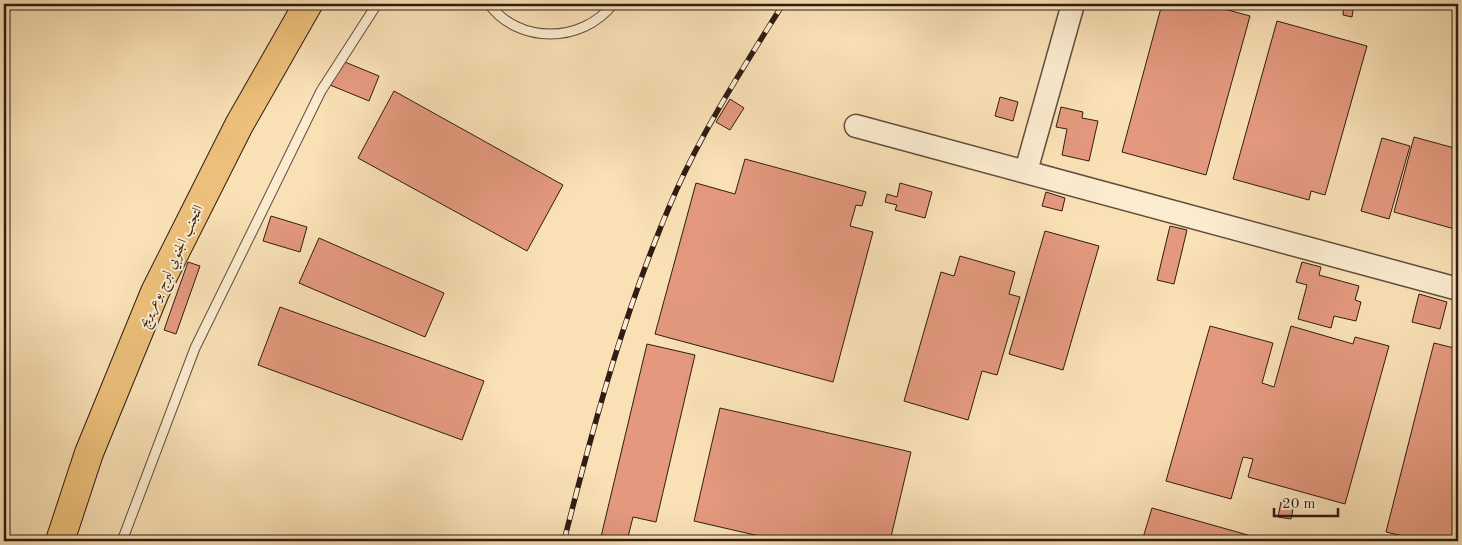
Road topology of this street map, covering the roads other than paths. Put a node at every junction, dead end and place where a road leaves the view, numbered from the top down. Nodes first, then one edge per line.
1 (308, 4) edge
2 (378, 4) edge
3 (488, 4) edge
4 (613, 4) edge
5 (1073, 4) edge
6 (856, 126) dead end
7 (1026, 171) junction
8 (1458, 289) edge
9 (60, 541) edge
10 (122, 541) edge

1 - 9 highway, التجنب الجنوبي لبرج بوعريريج
2 - 10 lane
3 - 4 lane
5 - 7 street
6 - 7 street
7 - 8 street

